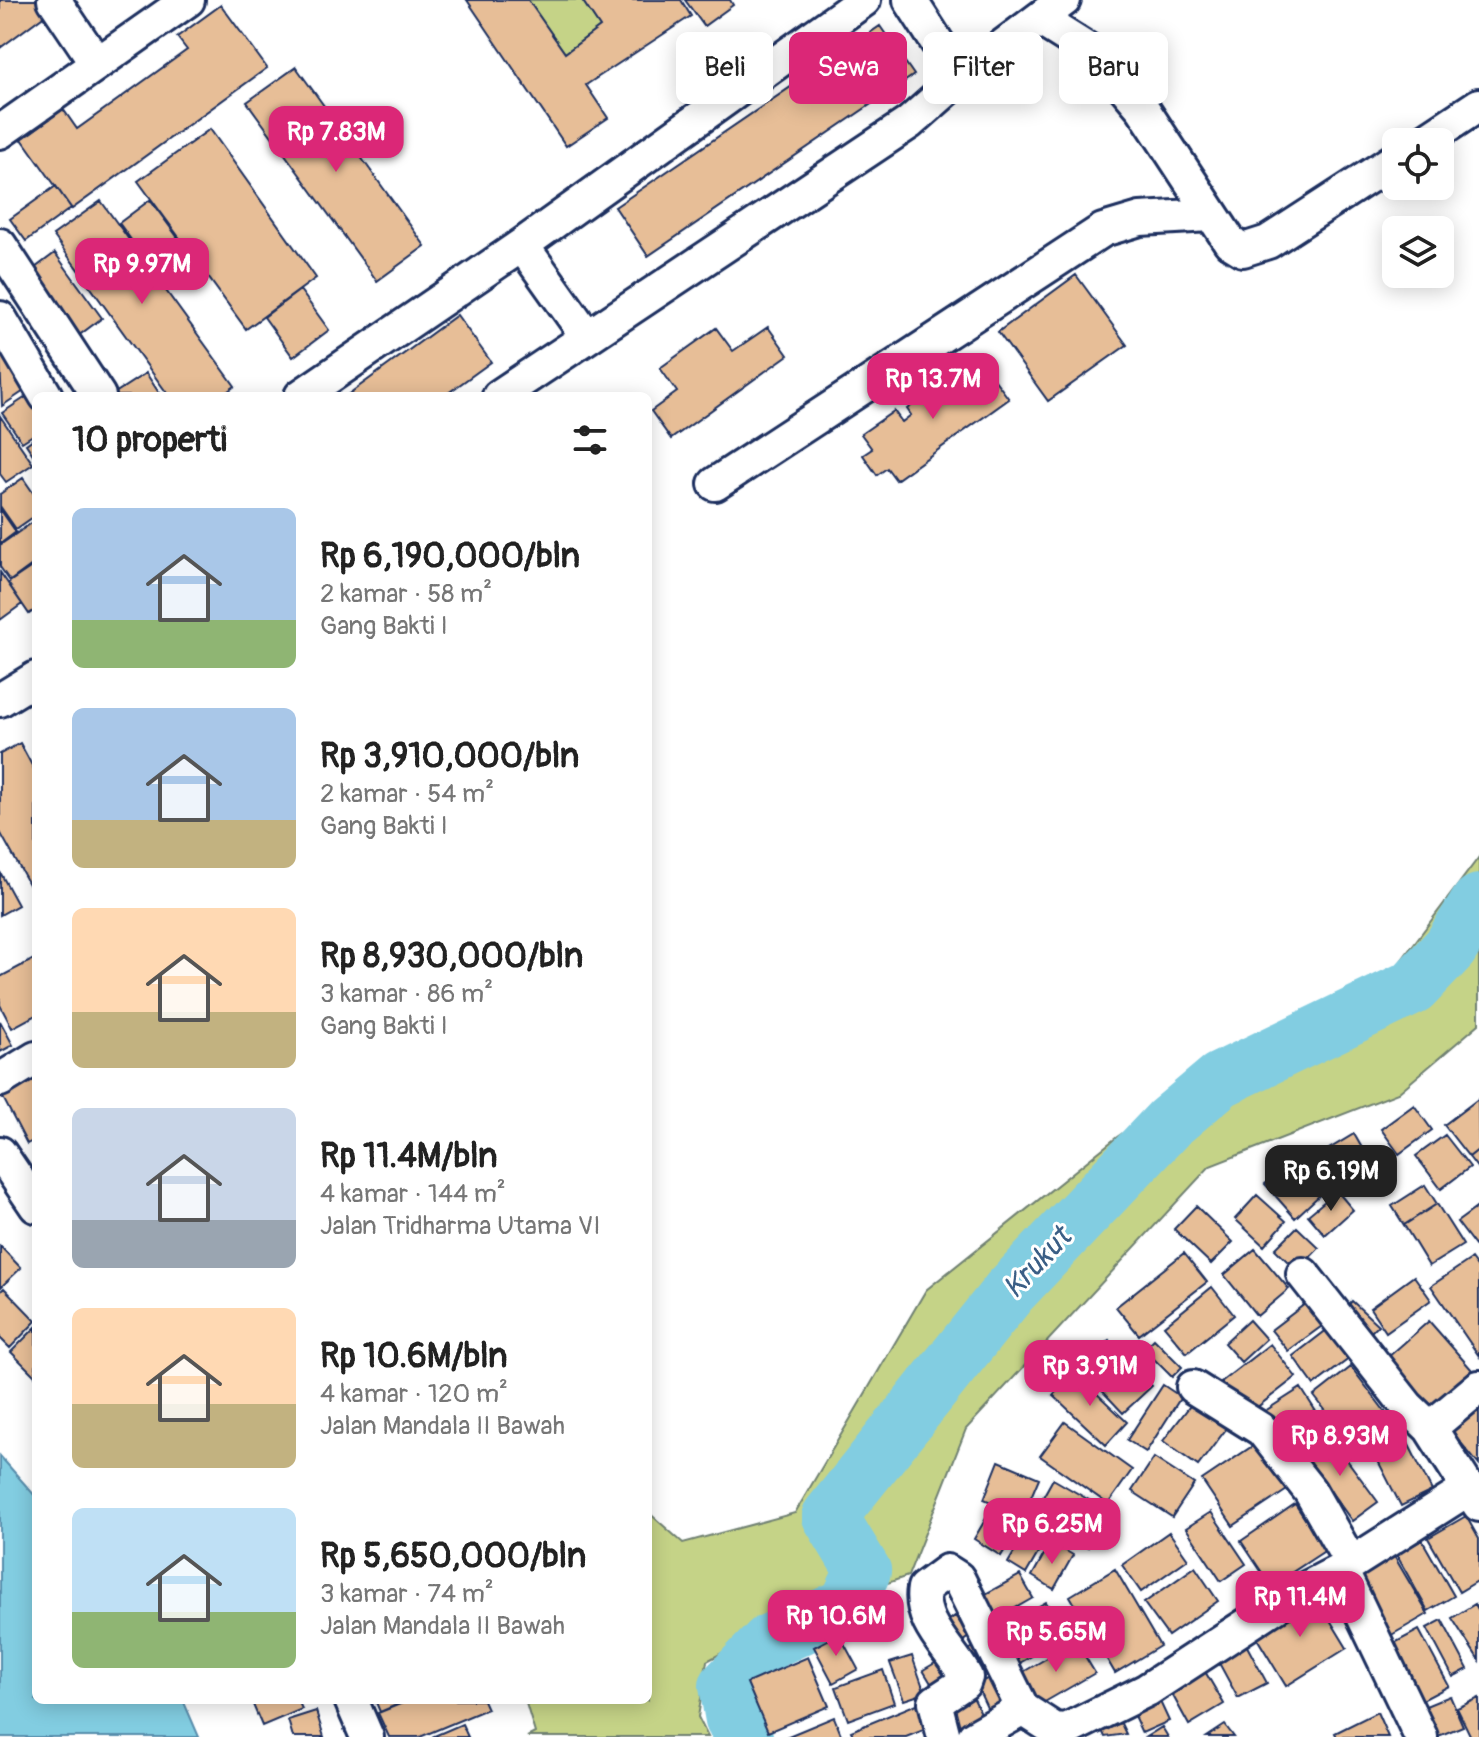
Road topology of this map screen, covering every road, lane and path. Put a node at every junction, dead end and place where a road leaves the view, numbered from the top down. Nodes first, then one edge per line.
1 (54, 0) edge
2 (188, 0) edge
3 (864, 0) edge
4 (910, 0) edge
5 (1051, 9) edge
6 (931, 32) edge
7 (1021, 32) edge
8 (97, 64) junction
9 (931, 104) edge
10 (1479, 105) edge
11 (1444, 128) edge
12 (0, 132) edge
13 (1382, 168) edge
14 (1211, 215) junction
15 (0, 245) edge
16 (522, 245) junction
17 (0, 318) edge
18 (586, 335) junction
19 (44, 392) edge
20 (96, 392) edge
21 (307, 392) edge
22 (505, 392) edge
23 (715, 484) dead end
24 (32, 680) edge
25 (0, 700) edge
26 (32, 1060) edge
27 (0, 1080) edge
28 (0, 1153) edge
29 (32, 1200) edge
30 (1303, 1274) dead end
31 (1193, 1387) dead end
32 (1479, 1387) edge
33 (1430, 1428) junction
34 (1473, 1497) edge
35 (1346, 1567) junction
36 (353, 1704) edge
37 (1023, 1709) junction
38 (367, 1737) edge
39 (944, 1737) edge
40 (974, 1737) edge
41 (1421, 1737) edge

1 - 8 street
2 - 8 street
3 - 16 street
4 - 6 street
5 - 7 street
5 - 14 street
8 - 12 street
9 - 18 street
10 - 11 street
13 - 14 street
14 - 23 street
15 - 20 street
16 - 18 street
16 - 21 street
17 - 19 street
18 - 22 street
24 - 25 street
26 - 27 street
28 - 29 street
30 - 33 street
31 - 35 street
32 - 33 street
33 - 34 street
34 - 35 street
35 - 37 street
35 - 41 street
36 - 38 street
37 - 39 street
37 - 40 street

